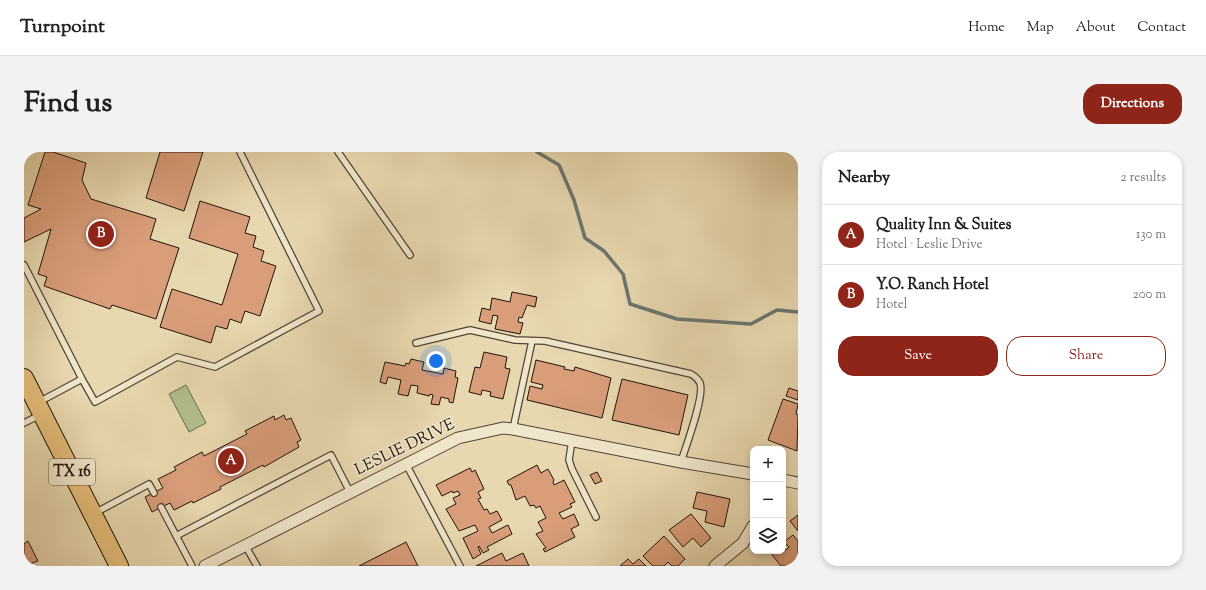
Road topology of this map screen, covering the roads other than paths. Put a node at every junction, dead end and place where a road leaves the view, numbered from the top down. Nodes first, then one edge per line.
1 (240, 152) edge
2 (338, 152) edge
3 (410, 255) dead end
4 (24, 265) edge
5 (532, 341) junction
6 (416, 343) dead end
7 (24, 378) edge
8 (82, 379) junction
9 (40, 408) junction
10 (24, 423) edge
11 (513, 428) junction
12 (572, 440) junction
13 (681, 462) junction
14 (406, 464) junction
15 (750, 474) edge
16 (786, 481) edge
17 (798, 483) edge
18 (350, 492) junction
19 (154, 493) dead end
20 (161, 507) dead end
21 (93, 514) junction
22 (596, 517) dead end
23 (750, 531) edge
24 (176, 536) junction
25 (246, 545) junction
26 (120, 566) edge
27 (192, 566) edge
28 (204, 566) edge
29 (257, 566) edge
30 (460, 566) edge
31 (715, 566) edge

1 - 8 lane
2 - 3 lane
4 - 8 lane
5 - 6 lane
5 - 11 lane
5 - 13 lane
7 - 9 main road, TX 16
8 - 9 lane
9 - 10 lane
9 - 21 main road, TX 16
11 - 12 street, LESLIE DRIVE
11 - 14 street, LESLIE DRIVE
12 - 13 street, LESLIE DRIVE
12 - 22 lane
13 - 15 street, LESLIE DRIVE
14 - 18 street, LESLIE DRIVE
14 - 30 lane
16 - 17 street
18 - 24 lane
18 - 25 street, LESLIE DRIVE
19 - 21 lane
20 - 24 lane
21 - 26 main road, TX 16
23 - 31 street
24 - 27 lane
25 - 28 street, LESLIE DRIVE
25 - 29 lane

